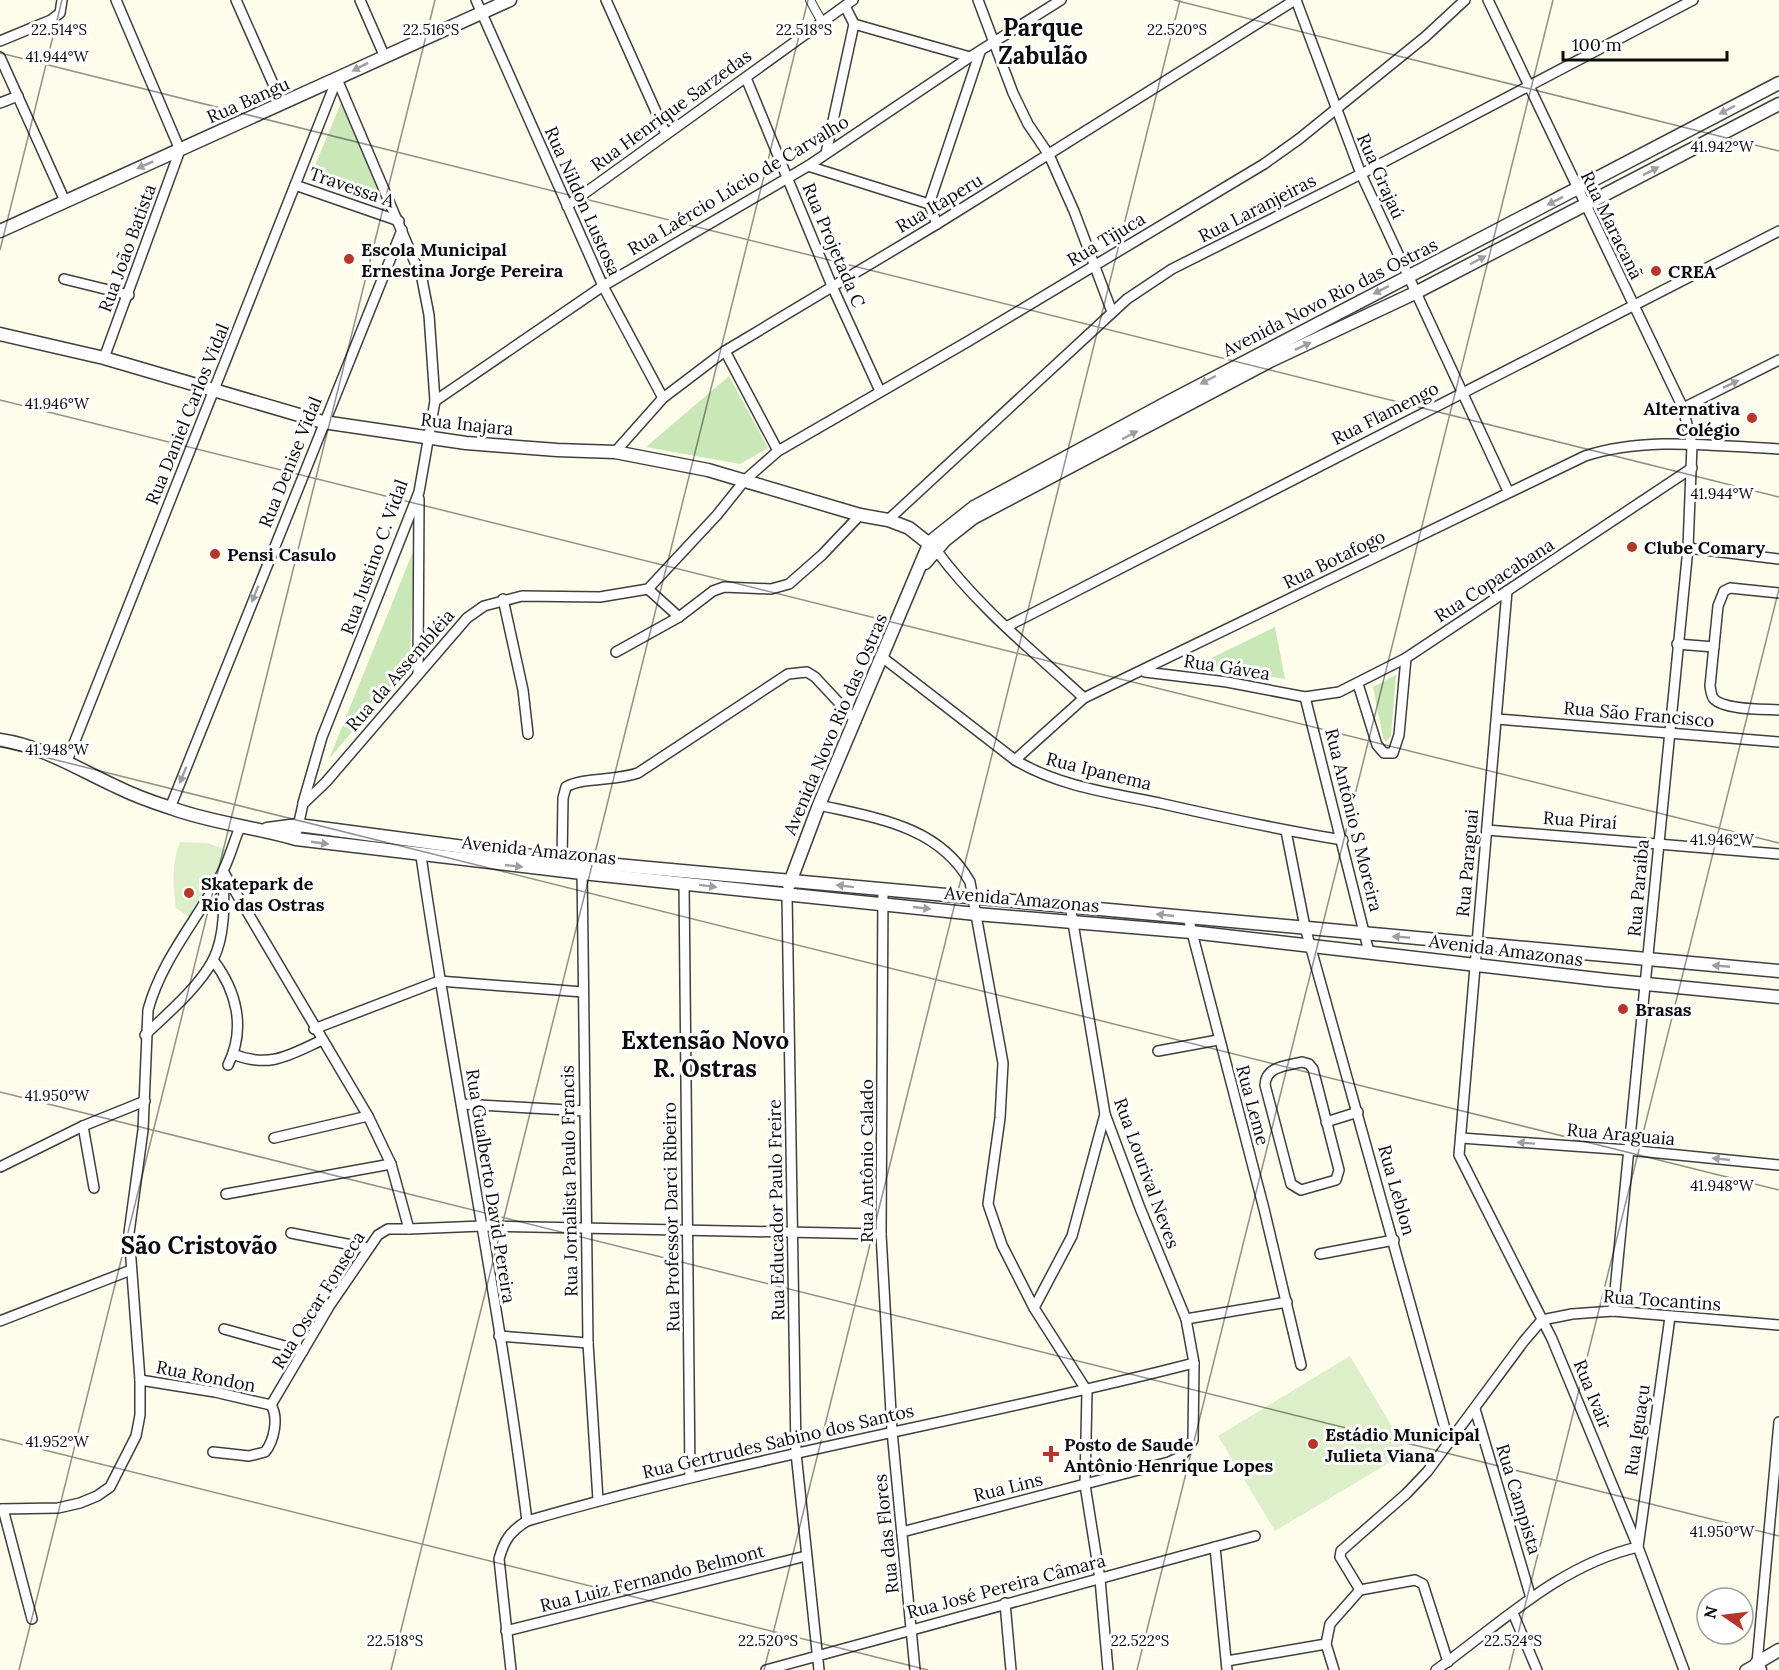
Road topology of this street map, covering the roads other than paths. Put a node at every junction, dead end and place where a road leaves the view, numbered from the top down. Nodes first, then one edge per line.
1 (62, 0) edge
2 (116, 0) edge
3 (236, 0) edge
4 (360, 0) edge
5 (476, 0) edge
6 (510, 0) edge
7 (606, 0) edge
8 (810, 0) edge
9 (978, 0) edge
10 (1061, 0) edge
11 (1295, 0) edge
12 (1465, 0) edge
13 (1488, 0) edge
14 (1693, 0) edge
15 (849, 3) edge
16 (482, 12) junction
17 (822, 22) junction
18 (854, 24) junction
19 (0, 41) edge
20 (994, 42) junction
21 (980, 52) junction
22 (384, 55) junction
23 (0, 57) edge
24 (970, 57) junction
25 (746, 78) junction
26 (337, 79) junction
27 (1779, 83) edge
28 (1528, 86) junction
29 (18, 96) junction
30 (0, 104) edge
31 (282, 104) junction
32 (1779, 104) edge
33 (1335, 109) junction
34 (666, 134) junction
35 (180, 150) junction
36 (826, 153) junction
37 (1049, 155) junction
38 (808, 166) junction
39 (1361, 174) junction
40 (788, 177) junction
41 (295, 185) junction
42 (1577, 189) junction
43 (65, 201) junction
44 (929, 204) junction
45 (1584, 204) junction
46 (567, 206) junction
47 (937, 224) junction
48 (401, 225) junction
49 (0, 231) edge
50 (1779, 231) edge
51 (1095, 265) junction
52 (1409, 276) junction
53 (64, 279) dead end
54 (603, 286) junction
55 (832, 286) junction
56 (1417, 292) junction
57 (129, 295) junction
58 (1633, 306) junction
59 (1112, 312) junction
60 (0, 334) edge
61 (725, 351) junction
62 (104, 358) junction
63 (1778, 361) edge
64 (1464, 391) junction
65 (213, 392) junction
66 (880, 392) junction
67 (663, 398) junction
68 (435, 401) junction
69 (1683, 408) junction
70 (323, 422) junction
71 (427, 438) junction
72 (1692, 445) junction
73 (1779, 450) edge
74 (778, 451) junction
75 (615, 452) junction
76 (1692, 468) junction
77 (745, 480) junction
78 (1508, 491) junction
79 (419, 492) junction
80 (860, 515) junction
81 (888, 520) junction
82 (933, 546) junction
83 (1688, 548) junction
84 (1779, 559) edge
85 (648, 589) junction
86 (1507, 591) junction
87 (1779, 593) edge
88 (503, 599) junction
89 (679, 617) junction
90 (1006, 627) junction
91 (1677, 644) junction
92 (1714, 647) junction
93 (616, 652) dead end
94 (882, 657) junction
95 (1406, 658) junction
96 (1144, 672) junction
97 (418, 673) junction
98 (1358, 684) junction
99 (1084, 698) junction
100 (1305, 698) junction
101 (1779, 711) edge
102 (1497, 718) junction
103 (856, 721) junction
104 (1668, 733) junction
105 (528, 734) dead end
106 (0, 740) edge
107 (1779, 742) edge
108 (1015, 760) junction
109 (67, 761) junction
110 (303, 804) junction
111 (819, 805) junction
112 (170, 808) junction
113 (298, 825) junction
114 (240, 827) junction
115 (263, 829) junction
116 (1487, 830) junction
117 (1286, 831) junction
118 (296, 839) junction
119 (1343, 840) junction
120 (1659, 842) junction
121 (1779, 854) edge
122 (422, 856) junction
123 (562, 860) junction
124 (582, 867) junction
125 (223, 871) junction
126 (790, 879) junction
127 (684, 883) junction
128 (883, 890) junction
129 (787, 895) junction
130 (973, 897) junction
131 (882, 904) junction
132 (1070, 905) junction
133 (976, 914) junction
134 (1188, 917) junction
135 (1072, 922) junction
136 (1305, 927) junction
137 (1191, 932) junction
138 (1366, 934) junction
139 (1476, 943) junction
140 (1311, 947) junction
141 (1369, 952) junction
142 (213, 960) junction
143 (1648, 960) junction
144 (1474, 964) junction
145 (1779, 971) edge
146 (440, 981) junction
147 (1647, 983) junction
148 (583, 992) junction
149 (1779, 997) edge
150 (314, 1029) junction
151 (145, 1035) junction
152 (322, 1040) junction
153 (1218, 1040) junction
154 (1158, 1052) dead end
155 (233, 1054) junction
156 (228, 1065) dead end
157 (145, 1101) junction
158 (462, 1104) junction
159 (585, 1111) junction
160 (1358, 1112) junction
161 (1105, 1114) junction
162 (368, 1116) junction
163 (1326, 1122) junction
164 (83, 1126) junction
165 (274, 1138) dead end
166 (1461, 1138) junction
167 (1628, 1150) junction
168 (391, 1164) junction
169 (1779, 1165) edge
170 (0, 1167) edge
171 (94, 1188) dead end
172 (226, 1194) dead end
173 (482, 1226) junction
174 (586, 1228) junction
175 (409, 1229) junction
176 (688, 1231) junction
177 (793, 1232) junction
178 (291, 1233) dead end
179 (881, 1234) junction
180 (1394, 1240) junction
181 (367, 1248) junction
182 (1320, 1254) dead end
183 (131, 1270) junction
184 (1287, 1302) junction
185 (1034, 1308) junction
186 (1612, 1311) junction
187 (1670, 1317) junction
188 (1186, 1319) junction
189 (1542, 1320) junction
190 (0, 1321) edge
191 (1779, 1326) edge
192 (224, 1329) dead end
193 (499, 1336) junction
194 (588, 1343) junction
195 (303, 1352) junction
196 (1194, 1363) junction
197 (1301, 1365) dead end
198 (140, 1380) junction
199 (1087, 1391) junction
200 (271, 1406) junction
201 (1474, 1409) junction
202 (1779, 1422) edge
203 (892, 1431) junction
204 (1449, 1443) junction
205 (1189, 1449) joint
206 (213, 1452) dead end
207 (796, 1453) junction
208 (690, 1478) junction
209 (1085, 1485) junction
210 (598, 1500) junction
211 (2, 1509) edge
212 (527, 1521) junction
213 (902, 1532) junction
214 (1255, 1536) dead end
215 (1215, 1547) junction
216 (1638, 1547) junction
217 (806, 1556) junction
218 (1100, 1579) junction
219 (1360, 1590) junction
220 (1531, 1598) junction
221 (1005, 1603) junction
222 (1513, 1613) junction
223 (32, 1619) dead end
224 (911, 1629) junction
225 (506, 1631) junction
226 (1326, 1644) junction
227 (1779, 1650) edge
228 (817, 1655) junction
229 (1448, 1662) junction
230 (1227, 1666) edge
231 (1758, 1667) edge
232 (511, 1670) edge
233 (766, 1670) edge
234 (819, 1670) edge
235 (915, 1670) edge
236 (1011, 1670) edge
237 (1108, 1670) edge
238 (1334, 1670) edge
239 (1436, 1670) edge
240 (1537, 1670) edge
241 (1684, 1670) edge
242 (1745, 1670) edge

1 - 19 street
2 - 35 street
3 - 31 street
4 - 22 street
5 - 16 street
6 - 16 street, Rua Bangu
7 - 34 street
8 - 17 street
9 - 20 street
10 - 20 street, Rua Laércio Lúcio de Carvalho
11 - 33 street, Rua Grajaú
11 - 37 street, Rua Itaperu
12 - 33 street, Rua Tijuca
13 - 28 street, Rua Maracanã
14 - 28 street, Rua Laranjeiras
15 - 17 street, Rua Henrique Sarzedas
15 - 18 street
16 - 22 street, Rua Bangu
16 - 46 street, Rua Nildon Lustosa
17 - 25 street, Rua Henrique Sarzedas
18 - 24 street
18 - 36 street
20 - 21 street, Rua Laércio Lúcio de Carvalho
20 - 37 street
21 - 24 street, Rua Laércio Lúcio de Carvalho
21 - 44 street
22 -> 26 street, Rua Bangu
23 - 29 street
24 - 36 street, Rua Laércio Lúcio de Carvalho
25 - 34 street, Rua Henrique Sarzedas
25 - 40 street, Rua Projetada C
26 - 31 street, Rua Bangu
26 - 41 street, Rua Daniel Carlos Vidal
26 - 48 street, Rua Justino C. Vidal
27 -> 42 street, Avenida Novo Rio das Ostras
28 - 39 street, Rua Laranjeiras
28 - 42 street, Rua Maracanã
29 - 30 street
29 - 43 street
31 - 35 street, Rua Bangu
45 -> 32 street, Avenida Novo Rio das Ostras
33 - 39 street, Rua Grajaú
33 - 51 street, Rua Tijuca
34 - 46 street, Rua Henrique Sarzedas
35 -> 43 street, Rua Bangu
35 - 57 street, Rua João Batista
36 - 38 street, Rua Laércio Lúcio de Carvalho
37 - 47 street, Rua Itaperu
37 - 51 street
38 - 40 street, Rua Laércio Lúcio de Carvalho
38 - 44 street
39 - 52 street, Rua Grajaú
39 - 59 street, Rua Laranjeiras
40 - 54 street, Rua Laércio Lúcio de Carvalho
40 - 55 street, Rua Projetada C
41 - 48 street, Travessa A
41 - 65 street, Rua Daniel Carlos Vidal
42 - 45 street, Rua Maracanã
42 -> 52 street, Avenida Novo Rio das Ostras
43 - 49 street, Rua Bangu
44 - 47 street
56 -> 45 street, Avenida Novo Rio das Ostras
45 - 58 street, Rua Maracanã
46 - 54 street, Rua Nildon Lustosa
47 - 55 street, Rua Itaperu
48 - 68 street, Rua Justino C. Vidal
48 - 70 street, Rua Denise Vidal
50 - 58 street, Rua Flamengo
51 - 59 street
51 - 66 street, Rua Tijuca
52 - 56 street, Rua Grajaú
52 -> 82 street, Avenida Novo Rio das Ostras
53 - 57 street
54 - 67 street, Rua Nildon Lustosa
54 - 68 street, Rua Laércio Lúcio de Carvalho
55 - 61 street, Rua Itaperu
55 - 66 street, Rua Projetada C
56 - 64 street, Rua Grajaú
82 -> 56 street, Avenida Novo Rio das Ostras
57 - 62 street, Rua João Batista
58 - 64 street, Rua Flamengo
58 - 69 street, Rua Maracanã
59 - 81 street, Rua Laranjeiras
60 - 62 street, Rua Inajara
61 - 67 street, Rua Itaperu
61 - 74 street
62 - 65 street, Rua Inajara
69 -> 63 street
64 - 78 street, Rua Grajaú
64 - 90 street, Rua Flamengo
65 - 70 street, Rua Inajara
65 - 109 street, Rua Daniel Carlos Vidal
66 - 74 street, Rua Tijuca
67 - 75 street, Rua Itaperu
68 - 71 street, Rua Justino C. Vidal
69 - 72 street, Rua Maracanã
70 - 71 street, Rua Inajara
70 -> 112 street, Rua Denise Vidal
71 - 75 street, Rua Inajara
71 - 79 street, Rua Justino C. Vidal
72 - 73 street, Rua Botafogo
72 - 76 street, Rua Maracanã
72 - 78 street, Rua Botafogo
74 - 77 street, Rua Tijuca
75 - 77 street, Rua Inajara
76 - 83 street, Rua Paraíba
76 - 86 street, Rua Copacabana
77 - 80 street, Rua Inajara
77 - 85 street
78 - 96 street, Rua Botafogo
79 - 97 street
79 - 110 street, Rua Justino C. Vidal
80 - 81 street, Rua Inajara
80 - 89 street
81 - 82 street, Rua Inajara
82 - 90 street
82 - 94 street, Avenida Novo Rio das Ostras
83 - 84 street
83 - 91 street, Rua Paraíba
85 - 88 street, Rua da Assembléia
85 - 89 street
86 - 95 street, Rua Copacabana
86 - 102 street, Rua Paraguai
87 - 92 street
88 - 97 street, Rua da Assembléia
88 - 105 street
89 - 93 street
90 - 99 street
91 - 92 street
91 - 104 street, Rua Paraíba
92 - 101 street
94 - 103 street, Avenida Novo Rio das Ostras
94 - 108 street, Rua Ipanema
95 - 98 street, Rua Copacabana
95 - 98 street
96 - 99 street, Rua Botafogo
96 - 100 street, Rua Gávea
97 - 110 street, Rua da Assembléia
98 - 100 street, Rua Copacabana
99 - 108 street, Rua Botafogo
100 - 119 street, Rua Antônio S Moreira
102 - 104 street, Rua São Francisco
102 - 116 street, Rua Paraguai
103 - 111 street, Avenida Novo Rio das Ostras
103 - 123 street
104 - 107 street, Rua São Francisco
104 - 120 street, Rua Paraíba
106 - 109 street, Avenida Amazonas
108 - 117 street, Rua Ipanema
109 - 112 street, Avenida Amazonas
110 - 113 street
111 - 126 street, Avenida Novo Rio das Ostras
111 - 130 street
112 - 114 street, Avenida Amazonas
113 - 115 street, Avenida Amazonas
113 - 118 street
113 - 123 street, Avenida Amazonas
114 - 115 street, Avenida Amazonas
114 - 125 street
115 - 118 street, Avenida Amazonas
116 - 120 street, Rua Piraí
116 - 139 street, Rua Paraguai
117 - 119 street, Rua Ipanema
117 - 136 street
118 -> 122 street, Avenida Amazonas
119 - 138 street, Rua Antônio S Moreira
120 - 121 street, Rua Piraí
120 - 143 street, Rua Paraíba
122 -> 124 street, Avenida Amazonas
122 - 146 street, Rua Gualberto David Pereira
123 - 124 street, Avenida Amazonas
124 - 126 street, Avenida Amazonas
124 - 127 street, Avenida Amazonas
124 - 148 street, Rua Jornalista Paulo Francis
125 - 142 street
125 - 150 street
125 - 151 street
128 -> 126 street, Avenida Amazonas
126 - 129 street, Avenida Novo Rio das Ostras
127 -> 129 street, Avenida Amazonas
127 - 176 street, Rua Professor Darci Ribeiro
128 - 130 street, Avenida Amazonas
128 - 131 street, Rua Antônio Calado
129 - 131 street, Avenida Amazonas
129 - 177 street, Rua Educador Paulo Freire
130 - 132 street, Avenida Amazonas
130 - 133 street
131 -> 133 street, Avenida Amazonas
131 - 179 street, Rua Antônio Calado
134 -> 132 street, Avenida Amazonas
132 - 135 street, Rua Lourival Neves
133 - 135 street, Avenida Amazonas
133 - 185 street
134 - 136 street, Avenida Amazonas
134 - 137 street, Rua Leme
135 - 137 street, Avenida Amazonas
135 - 161 street, Rua Lourival Neves
136 - 138 street, Avenida Amazonas
136 - 140 street, Rua Leblon
137 - 140 street, Avenida Amazonas
137 - 153 street, Rua Leme
139 -> 138 street, Avenida Amazonas
138 - 141 street, Rua Antônio S Moreira
139 - 143 street, Avenida Amazonas
139 - 144 street, Rua Paraguai
140 - 141 street, Avenida Amazonas
140 - 160 street, Rua Leblon
141 - 144 street, Avenida Amazonas
142 - 151 street
142 - 155 street
145 -> 143 street, Avenida Amazonas
143 - 147 street, Rua Paraíba
144 - 147 street, Avenida Amazonas
144 - 166 street, Rua Paraguai
146 - 148 street
146 - 150 street
146 - 158 street, Rua Gualberto David Pereira
147 - 149 street, Avenida Amazonas
147 - 167 street, Rua Paraíba
148 - 159 street, Rua Jornalista Paulo Francis
150 - 152 street
151 - 157 street
152 - 155 street
152 - 162 street
153 - 154 street
153 - 184 street, Rua Leme
155 - 156 street
157 - 164 street
157 - 183 street
158 - 159 street
158 - 173 street, Rua Gualberto David Pereira
159 - 174 street, Rua Jornalista Paulo Francis
160 - 163 street
160 - 180 street, Rua Leblon
161 - 185 street
161 - 188 street, Rua Lourival Neves
162 - 165 street
162 - 168 street
163 - 163 street
164 - 170 street
164 - 171 street
167 -> 166 street, Rua Araguaia
166 - 189 street, Rua Ivair
169 -> 167 street, Rua Araguaia
167 - 186 street, Rua Paraíba
168 - 172 street
168 - 175 street
173 - 174 street, Rua Oscar Fonseca
173 - 175 street, Rua Oscar Fonseca
173 - 193 street, Rua Gualberto David Pereira
174 - 176 street, Rua Oscar Fonseca
174 - 194 street, Rua Jornalista Paulo Francis
175 - 181 street, Rua Oscar Fonseca
176 - 177 street, Rua Oscar Fonseca
176 - 208 street, Rua Professor Darci Ribeiro
177 - 179 street, Rua Oscar Fonseca
177 - 207 street, Rua Educador Paulo Freire
178 - 181 street
179 - 203 street, Rua Antônio Calado
180 - 182 street
180 - 204 street, Rua Leblon
181 - 195 street, Rua Oscar Fonseca
183 - 190 street
183 - 198 street
184 - 188 street
184 - 197 street, Rua Leme
185 - 199 street
186 - 187 street, Rua Tocantins
186 - 189 street, Rua Tocantins
187 - 191 street, Rua Tocantins
187 - 216 street, Rua Iguaçu
188 - 196 street, Rua Lourival Neves
189 - 201 street
189 - 216 street, Rua Ivair
192 - 195 street
193 - 194 street
193 - 212 street, Rua Gualberto David Pereira
194 - 210 street, Rua Jornalista Paulo Francis
195 - 200 street, Rua Oscar Fonseca
196 - 199 street, Rua Gertrudes Sabino dos Santos
196 - 205 street, Rua Lourival Neves
198 - 200 street, Rua Rondon
198 - 211 street
199 - 203 street, Rua Gertrudes Sabino dos Santos
199 - 209 street
200 - 206 street, Rua Rondon
201 - 204 street
201 - 220 street, Rua Campista
202 - 231 street
203 - 207 street, Rua Gertrudes Sabino dos Santos
203 - 213 street, Rua das Flores
204 - 219 street
205 - 209 street, Rua Lins
207 - 208 street, Rua Gertrudes Sabino dos Santos
207 - 217 street, Rua Educador Paulo Freire
208 - 210 street, Rua Gertrudes Sabino dos Santos
209 - 213 street, Rua Lins
209 - 218 street
210 - 212 street, Rua Gertrudes Sabino dos Santos
211 - 223 street
212 - 225 street, Rua Gertrudes Sabino dos Santos
213 - 224 street, Rua das Flores
214 - 215 street, Rua José Pereira Câmara
215 - 218 street, Rua José Pereira Câmara
215 - 230 street
216 - 220 street
216 - 241 street, Rua Ivair
217 - 225 street, Rua Luiz Fernando Belmont
217 - 228 street, Rua Educador Paulo Freire
218 - 221 street, Rua José Pereira Câmara
218 - 237 street
219 - 226 street
219 - 229 street
220 - 222 street
221 - 224 street, Rua José Pereira Câmara
221 - 236 street
222 - 229 street
222 - 240 street
224 - 228 street, Rua José Pereira Câmara
224 - 235 street, Rua das Flores
225 - 232 street, Rua Gertrudes Sabino dos Santos
226 - 230 street
226 - 238 street
227 - 231 street
228 - 233 street, Rua José Pereira Câmara
228 - 234 street, Rua Educador Paulo Freire
229 - 239 street
231 - 242 street

